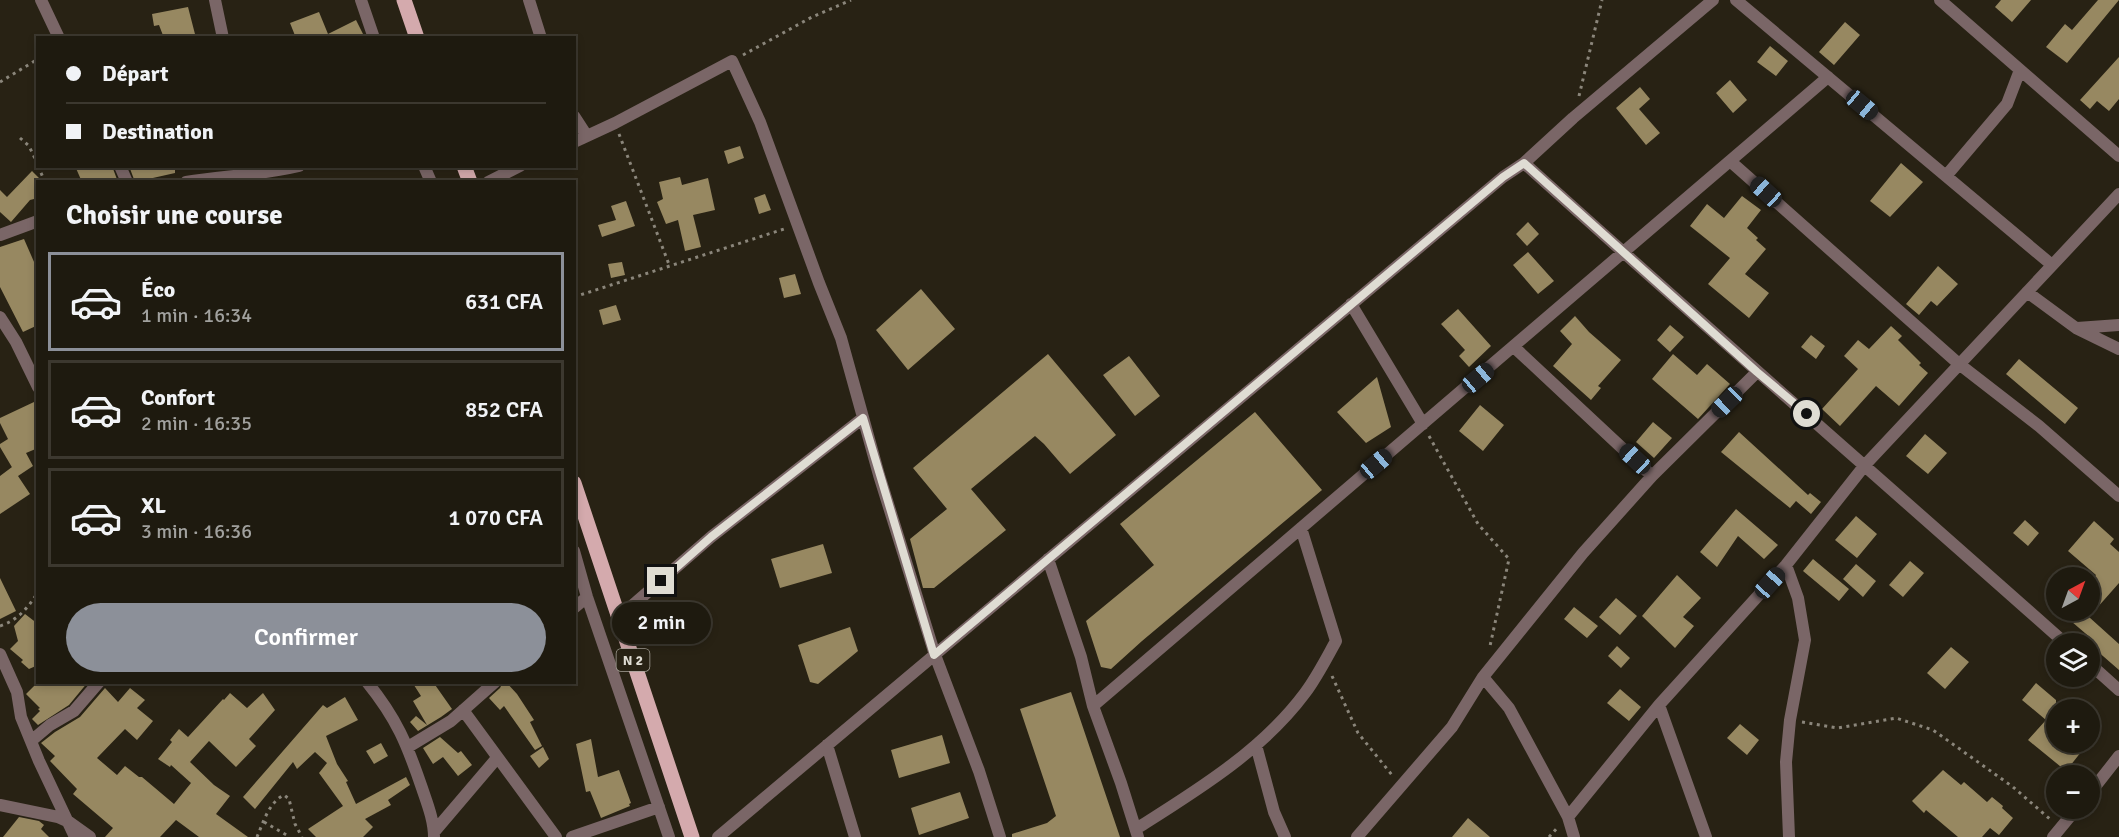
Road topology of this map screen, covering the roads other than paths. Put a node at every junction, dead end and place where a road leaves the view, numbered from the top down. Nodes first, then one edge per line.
1 (40, 0) edge
2 (214, 0) edge
3 (361, 0) edge
4 (404, 0) edge
5 (530, 0) edge
6 (1713, 0) edge
7 (1736, 0) edge
8 (1940, 0) edge
9 (58, 36) edge
10 (223, 36) edge
11 (373, 36) edge
12 (416, 36) edge
13 (540, 36) edge
14 (2020, 70) junction
15 (1828, 77) junction
16 (576, 119) edge
17 (587, 136) junction
18 (576, 141) edge
19 (2119, 156) edge
20 (1730, 161) junction
21 (1524, 163) junction
22 (287, 168) edge
23 (516, 168) edge
24 (252, 174) edge
25 (1946, 176) junction
26 (199, 180) edge
27 (492, 180) edge
28 (2119, 194) edge
29 (36, 222) edge
30 (0, 235) edge
31 (1623, 253) junction
32 (2052, 265) junction
33 (2027, 292) junction
34 (1351, 304) junction
35 (0, 317) edge
36 (2119, 324) edge
37 (2076, 328) junction
38 (1514, 347) junction
39 (2119, 349) edge
40 (1959, 364) junction
41 (1757, 372) junction
42 (36, 383) edge
43 (863, 418) junction
44 (1423, 424) junction
45 (1865, 465) junction
46 (1652, 476) junction
47 (576, 489) edge
48 (2119, 496) edge
49 (1301, 528) junction
50 (576, 558) edge
51 (1048, 559) junction
52 (1786, 565) junction
53 (587, 597) junction
54 (576, 606) edge
55 (619, 617) junction
56 (2054, 633) edge
57 (0, 654) edge
58 (934, 655) junction
59 (2100, 673) edge
60 (1483, 677) junction
61 (97, 684) edge
62 (369, 684) edge
63 (493, 684) edge
64 (2119, 690) edge
65 (1659, 705) junction
66 (1093, 706) junction
67 (463, 710) junction
68 (31, 741) junction
69 (827, 745) junction
70 (1256, 745) junction
71 (408, 747) junction
72 (2119, 756) edge
73 (497, 758) junction
74 (2100, 780) edge
75 (0, 805) edge
76 (659, 807) junction
77 (1568, 817) junction
78 (2068, 819) edge
79 (69, 822) junction
80 (1137, 833) edge
81 (2057, 833) edge
82 (434, 834) edge
83 (75, 837) edge
84 (90, 837) edge
85 (556, 837) edge
86 (572, 837) edge
87 (669, 837) edge
88 (692, 837) edge
89 (718, 837) edge
90 (855, 837) edge
91 (1000, 837) edge
92 (1285, 837) edge
93 (1357, 837) edge
94 (1574, 837) edge
95 (1706, 837) edge
96 (1789, 837) edge

1 - 9 street
2 - 10 street
3 - 11 street
4 - 12 main road
5 - 13 street
6 - 21 street
7 - 15 street
8 - 14 street
14 - 19 street
14 - 25 street
15 - 20 street
15 - 25 street
16 - 17 street
17 - 18 street
17 - 43 street
20 - 31 street
20 - 40 street
21 - 31 street
21 - 34 street
22 - 24 street
23 - 27 street
24 - 26 street
25 - 32 street
28 - 32 street
29 - 30 street
31 - 38 street
31 - 41 street
32 - 33 street
33 - 37 street
33 - 40 street
34 - 44 street
34 - 51 street
35 - 42 street
36 - 37 street
37 - 39 street
38 - 44 street
38 - 46 street
40 - 45 street
40 - 48 street
41 - 45 street
41 - 46 street
43 - 55 street
43 - 58 street
44 - 49 street
45 - 52 street
45 - 56 street
46 - 60 street
47 - 55 main road, N 2
49 - 66 street
49 - 70 street
50 - 53 street
51 - 58 street
51 - 66 street
52 - 65 street
52 - 96 street
53 - 54 street
53 - 76 street
55 - 88 main road, N 2
57 - 68 street
58 - 69 street
58 - 91 street
59 - 64 street
60 - 77 street
60 - 93 street
61 - 68 street
62 - 71 street
63 - 67 street
65 - 77 street
65 - 95 street
66 - 80 street
67 - 71 street
67 - 73 street
68 - 79 street
69 - 89 street
69 - 90 street
70 - 80 street
70 - 92 street
71 - 82 street
72 - 74 street
73 - 82 street
73 - 85 street
75 - 79 street
76 - 86 street
76 - 87 street
77 - 94 street
78 - 81 street
79 - 83 street
79 - 84 street

